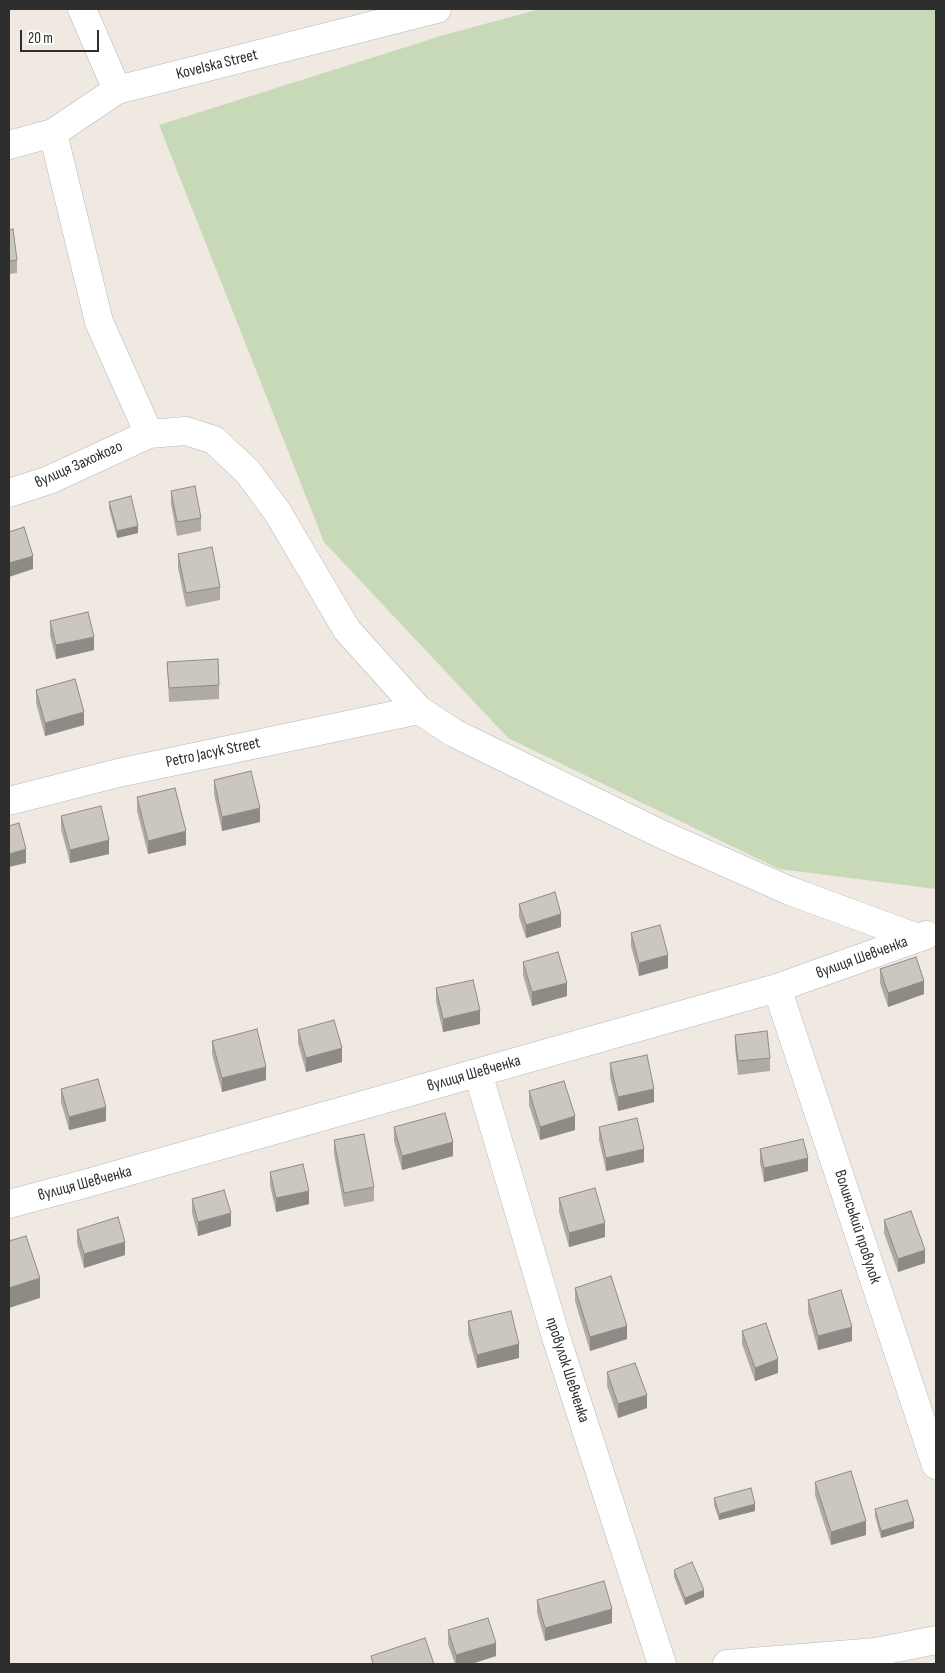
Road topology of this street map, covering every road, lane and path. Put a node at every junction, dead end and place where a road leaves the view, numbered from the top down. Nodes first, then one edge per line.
1 (82, 9) edge
2 (437, 9) edge
3 (117, 90) junction
4 (53, 133) junction
5 (9, 146) edge
6 (149, 434) junction
7 (9, 493) edge
8 (419, 710) junction
9 (9, 801) edge
10 (927, 935) edge
11 (777, 988) junction
12 (478, 1073) junction
13 (9, 1204) edge
14 (936, 1465) edge
15 (936, 1640) edge
16 (662, 1664) edge
17 (726, 1664) edge

1 - 3 street
2 - 3 street, Kovelska Street
3 - 4 street, Kovelska Street
4 - 5 street, Kovelska Street
4 - 6 street
6 - 7 street, вулиця Захожого
6 - 8 street
8 - 9 street, Petro Jacyk Street
8 - 10 street
10 - 11 street, вулиця Шевченка
11 - 12 street, вулиця Шевченка
11 - 14 street, Волинський провулок
12 - 13 street, вулиця Шевченка
12 - 16 street, провулок Шевченка
15 - 17 street

